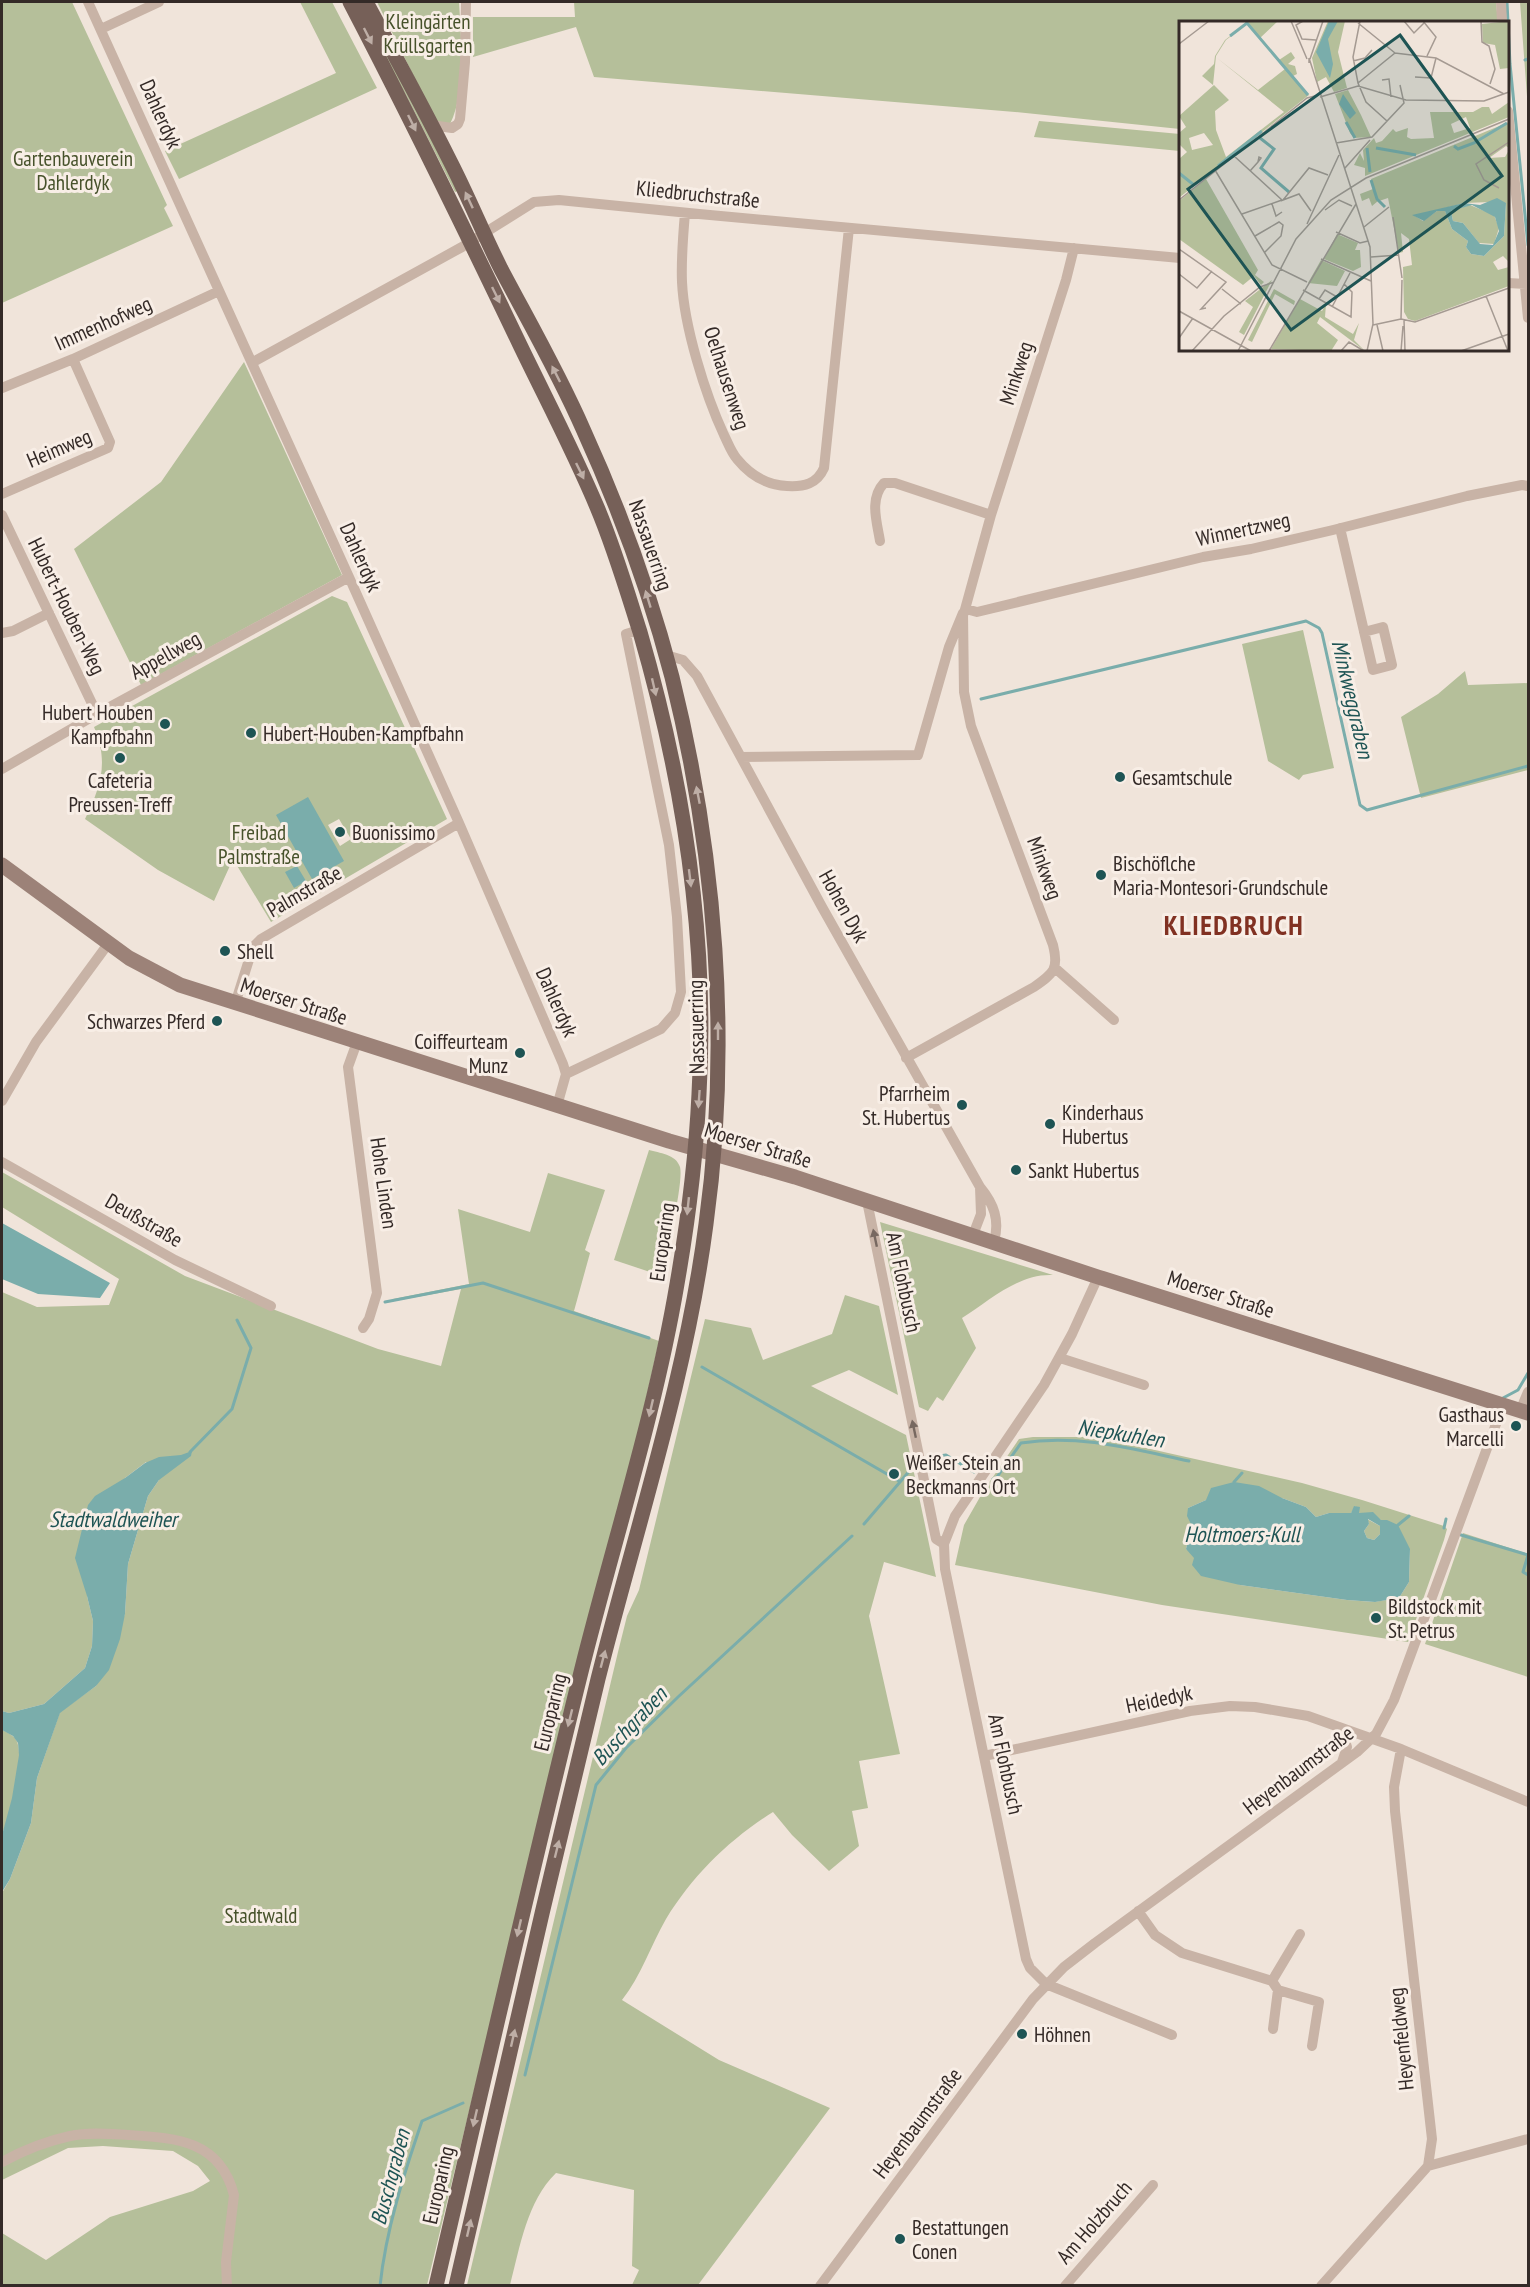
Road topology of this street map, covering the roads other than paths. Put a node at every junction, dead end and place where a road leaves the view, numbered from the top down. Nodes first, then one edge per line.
1 (88, 2) edge
2 (159, 2) edge
3 (350, 2) edge
4 (366, 2) edge
5 (466, 2) edge
6 (1501, 2) edge
7 (1502, 21) edge
8 (101, 28) junction
9 (1509, 121) edge
10 (431, 125) junction
11 (685, 213) junction
12 (849, 228) junction
13 (484, 232) junction
14 (470, 242) junction
15 (1074, 249) junction
16 (1179, 258) edge
17 (1509, 283) edge
18 (1526, 284) junction
19 (219, 291) junction
20 (1528, 318) edge
21 (73, 359) junction
22 (253, 362) junction
23 (2, 388) edge
24 (1528, 486) edge
25 (2, 494) edge
26 (2, 515) edge
27 (991, 515) junction
28 (1340, 528) junction
29 (880, 541) dead end
30 (349, 577) junction
31 (964, 611) junction
32 (49, 613) junction
33 (632, 632) junction
34 (1364, 632) dead end
35 (2, 633) edge
36 (666, 655) junction
37 (97, 714) junction
38 (741, 757) junction
39 (2, 769) edge
40 (459, 823) junction
41 (2, 865) edge
42 (108, 944) junction
43 (1055, 968) junction
44 (235, 1004) junction
45 (1114, 1020) dead end
46 (357, 1042) junction
47 (906, 1058) junction
48 (566, 1074) junction
49 (2, 1101) edge
50 (557, 1106) junction
51 (694, 1148) junction
52 (714, 1152) junction
53 (2, 1162) edge
54 (980, 1187) junction
55 (867, 1201) junction
56 (973, 1235) junction
57 (994, 1242) junction
58 (1098, 1277) junction
59 (271, 1306) dead end
60 (363, 1328) dead end
61 (1060, 1358) junction
62 (1144, 1385) dead end
63 (1528, 1392) edge
64 (1503, 1405) junction
65 (1524, 1412) edge
66 (944, 1544) junction
67 (1341, 1728) junction
68 (1371, 1740) junction
69 (1401, 1749) junction
70 (984, 1756) junction
71 (1342, 1763) junction
72 (1528, 1802) edge
73 (1138, 1911) junction
74 (1300, 1934) dead end
75 (1046, 1984) junction
76 (1275, 1985) junction
77 (1273, 2029) dead end
78 (1172, 2034) dead end
79 (1312, 2046) dead end
80 (1528, 2139) edge
81 (2, 2162) edge
82 (1428, 2166) junction
83 (1153, 2185) dead end
84 (227, 2286) edge
85 (436, 2286) edge
86 (456, 2286) edge
87 (820, 2286) edge
88 (1065, 2286) edge
89 (1322, 2286) edge

1 - 8 street, Dahlerdyk
2 - 8 street
3 -> 14 main road, Nassauerring
4 - 10 main road, Nassauerring
5 - 10 street
6 - 7 street
8 - 19 street, Dahlerdyk
9 - 18 street
13 -> 10 main road, Nassauerring
11 - 12 street, Kliedbruchstraße
11 - 12 street, Oelhausenweg
11 - 13 street, Kliedbruchstraße
12 - 15 street, Kliedbruchstraße
13 - 14 street, Kliedbruchstraße
36 -> 13 main road, Nassauerring
14 - 22 street, Kliedbruchstraße
14 -> 33 main road, Nassauerring
15 - 16 street, Kliedbruchstraße
15 - 27 street, Minkweg
17 - 18 street
18 - 20 street
19 - 21 street, Immenhofweg
19 - 22 street, Dahlerdyk
21 - 23 street, Immenhofweg
21 - 25 street, Heimweg
22 - 30 street, Dahlerdyk
24 - 28 street, Winnertzweg
26 - 32 street, Hubert-Houben-Weg
27 - 29 street
27 - 31 street, Minkweg
28 - 31 street, Winnertzweg
28 - 34 street
30 - 37 street, Appellweg
30 - 40 street, Dahlerdyk
31 - 38 street, Minkweg
31 - 43 street, Minkweg
32 - 35 street
32 - 37 street, Hubert-Houben-Weg
33 - 48 street, Nassauerring
33 -> 51 main road, Nassauerring
36 - 38 street, Hohen Dyk
52 -> 36 main road, Nassauerring
37 - 39 street, Appellweg
38 - 47 street, Hohen Dyk
40 - 44 street, Palmstraße
40 - 48 street, Dahlerdyk
41 - 42 main road, Moerser Straße
42 - 44 main road, Moerser Straße
42 - 49 street
43 - 45 street
43 - 47 street
44 - 46 main road, Moerser Straße
46 - 50 main road, Moerser Straße
46 - 60 street, Hohe Linden
47 - 54 street, Hohen Dyk
48 - 50 street
50 - 51 main road, Moerser Straße
51 - 52 main road, Moerser Straße
51 -> 85 main road, Europaring
52 - 55 main road, Moerser Straße
86 -> 52 main road, Europaring
53 - 59 street, Deußstraße
54 - 56 street, Hohen Dyk
54 - 57 street, Hohen Dyk
55 - 56 main road, Moerser Straße
66 -> 55 street, Am Flohbusch
56 - 57 main road, Moerser Straße
57 - 58 main road, Moerser Straße
58 - 61 street, Am Flohbusch
58 - 64 main road, Moerser Straße
61 - 62 street
61 - 66 street, Am Flohbusch
63 - 65 street
64 - 65 main road, Moerser Straße
64 - 68 street, Heyenbaumstraße
66 - 70 street, Am Flohbusch
67 - 68 street, Heidedyk
67 - 70 street, Heidedyk
67 - 71 street
68 - 69 street, Heidedyk
68 - 71 street, Heyenbaumstraße
69 - 72 street, Heidedyk
69 - 82 street, Heyenfeldweg
70 - 75 street, Am Flohbusch
71 - 73 street, Heyenbaumstraße
73 - 75 street, Heyenbaumstraße
73 - 76 street
74 - 76 street
75 - 78 street
75 - 87 street, Heyenbaumstraße
76 - 77 street
76 - 79 street
80 - 82 street
81 - 84 street
82 - 89 street
83 - 88 street, Am Holzbruch

